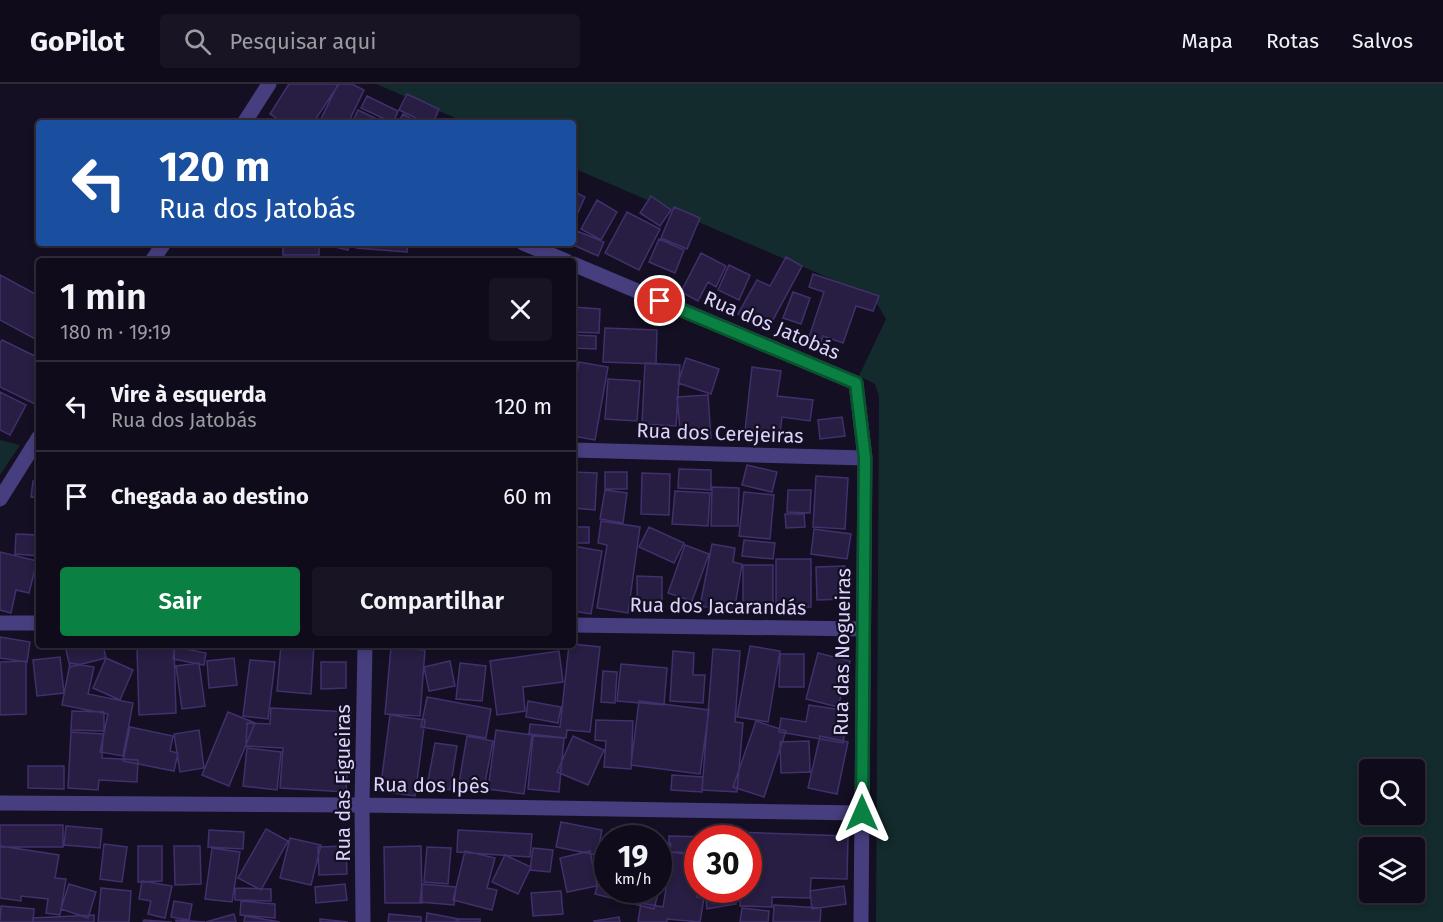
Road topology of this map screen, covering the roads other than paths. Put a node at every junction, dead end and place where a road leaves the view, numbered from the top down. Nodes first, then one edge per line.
1 (269, 84) edge
2 (246, 120) edge
3 (531, 246) edge
4 (559, 258) edge
5 (576, 265) edge
6 (856, 383) joint
7 (36, 442) edge
8 (576, 450) edge
9 (865, 458) junction
10 (0, 499) edge
11 (0, 623) edge
12 (36, 623) edge
13 (576, 625) edge
14 (863, 628) junction
15 (365, 648) edge
16 (0, 803) edge
17 (363, 805) junction
18 (862, 813) junction
19 (363, 922) edge
20 (861, 922) edge

1 - 2 street
3 - 4 street
5 - 6 street, Rua dos Jatobás
6 - 9 street, Rua das Nogueiras
7 - 10 street
8 - 9 street, Rua dos Cerejeiras
9 - 14 street, Rua das Nogueiras
11 - 12 street
13 - 14 street, Rua dos Jacarandás
14 - 18 street, Rua das Nogueiras
15 - 17 street, Rua das Figueiras
16 - 17 street, Rua dos Ipês
17 - 18 street, Rua dos Ipês
17 - 19 street, Rua das Figueiras
18 - 20 street, Rua das Nogueiras

